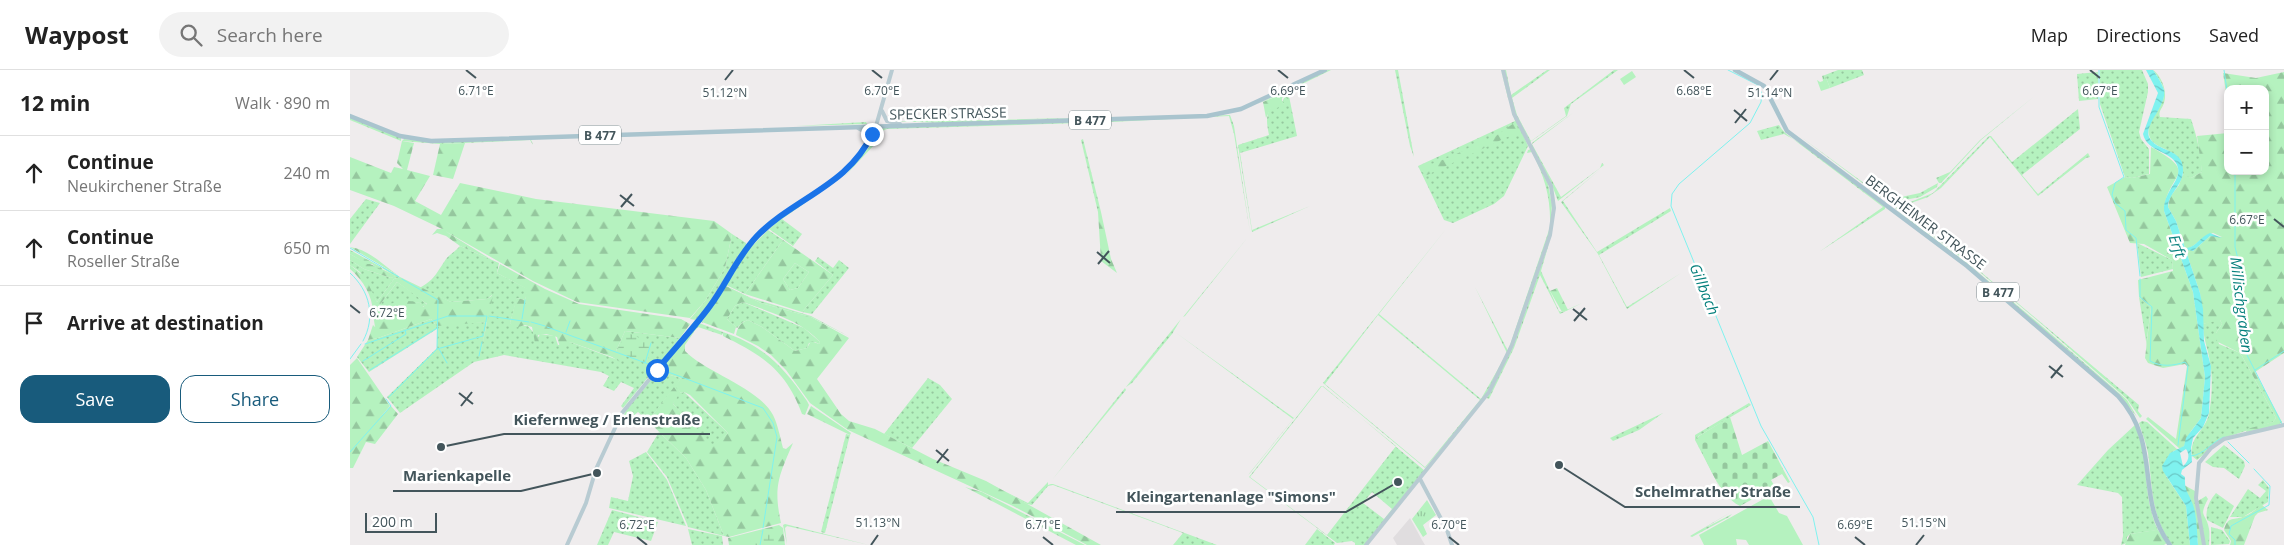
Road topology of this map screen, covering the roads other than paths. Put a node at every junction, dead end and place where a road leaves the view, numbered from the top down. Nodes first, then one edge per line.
1 (892, 70) edge
2 (1325, 70) edge
3 (1503, 70) edge
4 (1735, 70) edge
5 (881, 109) junction
6 (350, 116) edge
7 (917, 125) junction
8 (876, 126) junction
9 (848, 127) junction
10 (868, 144) junction
11 (2282, 426) edge
12 (1420, 479) junction
13 (567, 545) edge
14 (1366, 545) edge
15 (1452, 545) edge
16 (2170, 545) edge
17 (2204, 545) edge

1 - 5 main road
2 - 7 main road, SPECKER STRASSE / B 477
3 - 12 main road
4 - 16 main road, BERGHEIMER STRASSE / B 477
5 - 7 main road
5 - 8 main road
6 - 9 main road, SPECKER STRASSE / B 477
7 - 8 main road, SPECKER STRASSE / B 477
8 - 9 main road, SPECKER STRASSE / B 477
8 - 10 main road
9 - 10 main road
10 - 13 main road
11 - 17 main road
12 - 14 main road
12 - 15 main road

